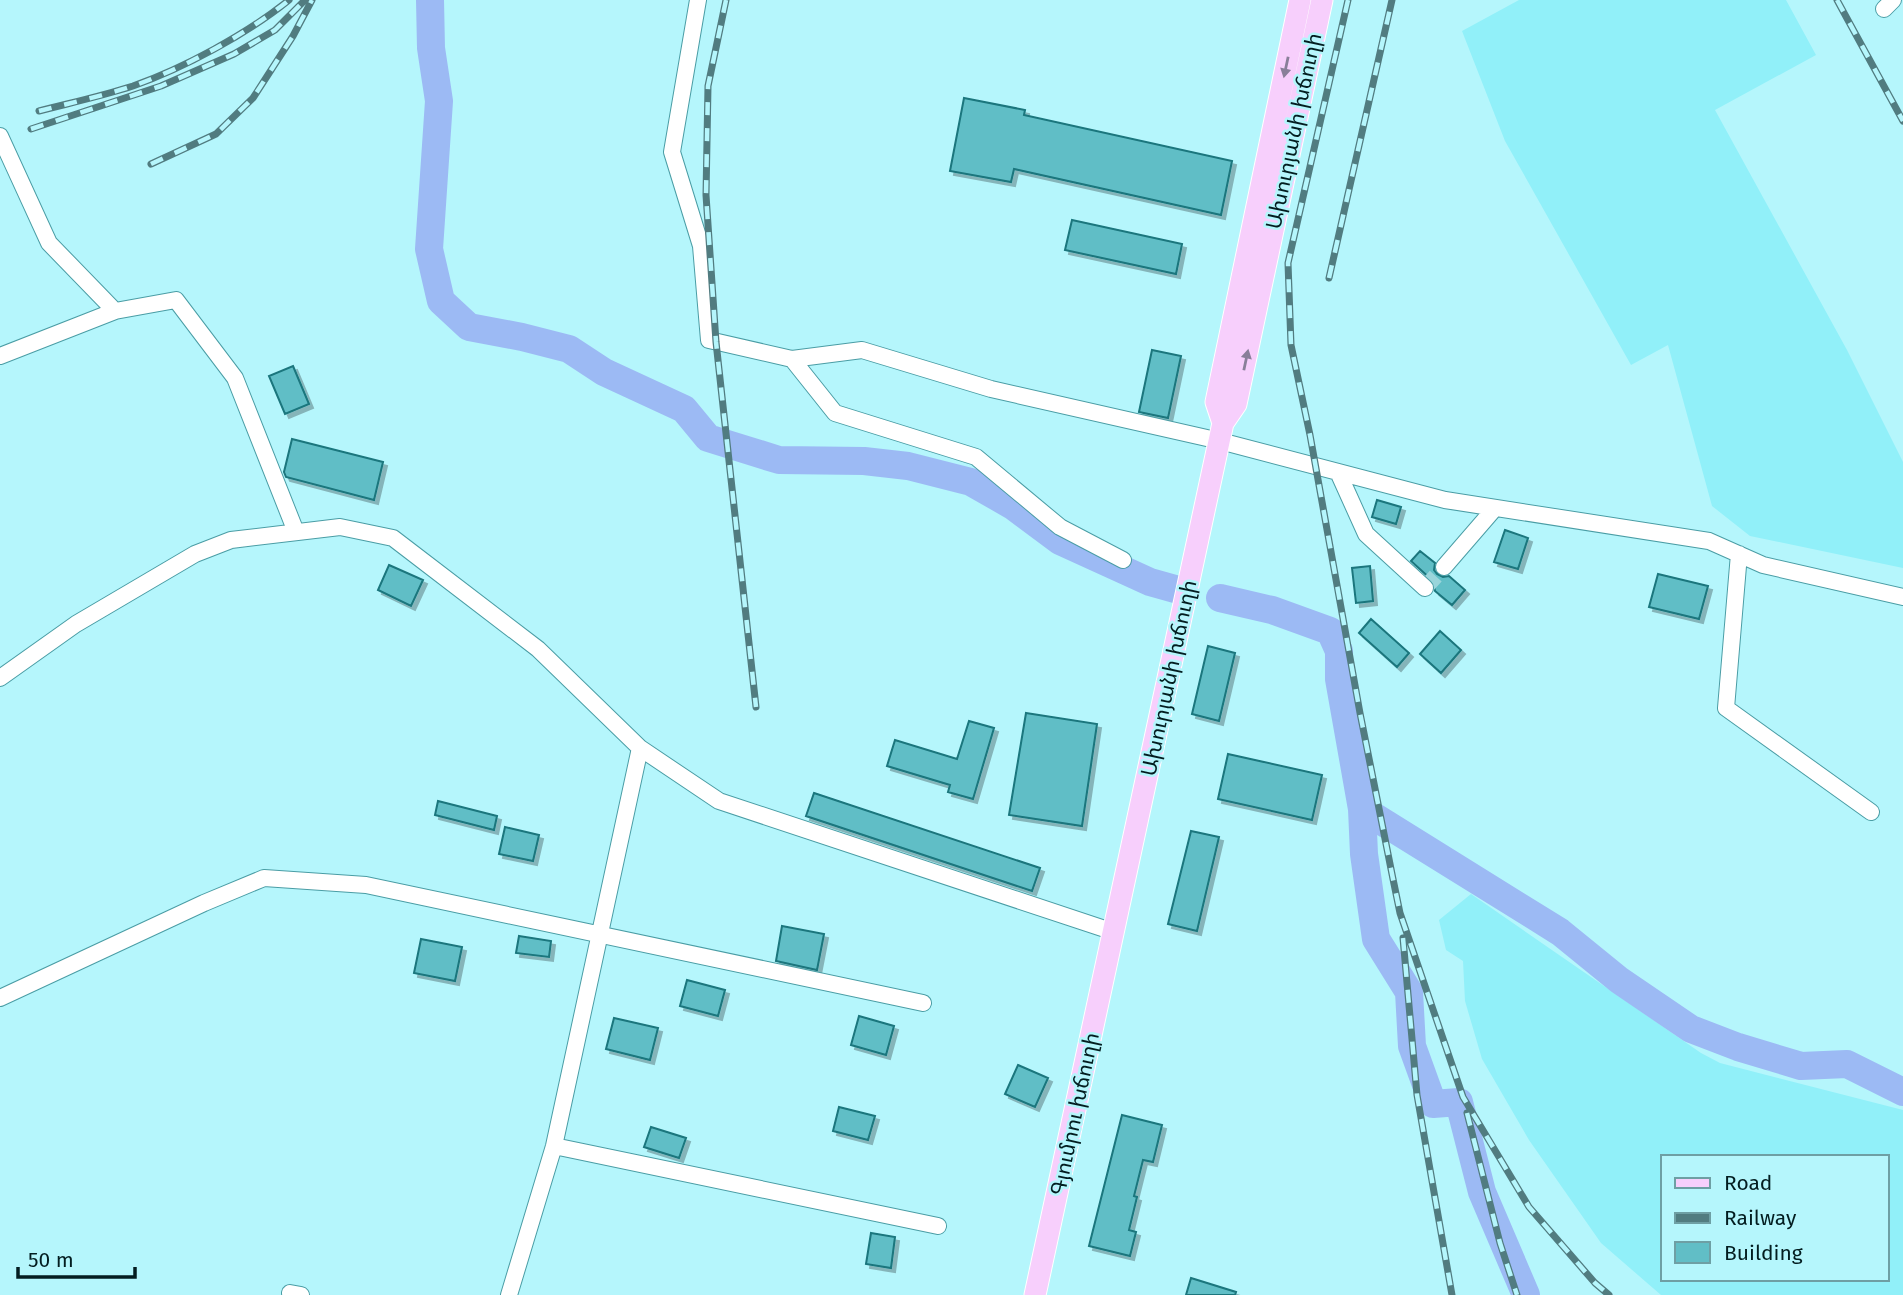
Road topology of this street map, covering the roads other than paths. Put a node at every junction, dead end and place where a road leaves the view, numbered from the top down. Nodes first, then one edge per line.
1 (698, 0) edge
2 (1300, 0) edge
3 (1322, 0) edge
4 (0, 136) edge
5 (116, 311) junction
6 (0, 356) edge
7 (792, 359) junction
8 (1222, 432) junction
9 (1338, 472) junction
10 (1495, 508) junction
11 (296, 532) junction
12 (1739, 554) junction
13 (1123, 560) dead end
14 (1444, 567) tunnel mouth
15 (1425, 588) dead end
16 (1903, 597) edge
17 (0, 678) edge
18 (640, 748) junction
19 (1871, 812) dead end
20 (1114, 932) junction
21 (600, 935) junction
22 (0, 998) edge
23 (923, 1003) dead end
24 (554, 1146) junction
25 (938, 1226) dead end
26 (509, 1295) edge
27 (1035, 1295) edge

1 - 7 street
2 -> 8 main road, Ախուրյանի խճուղի
8 -> 3 main road, Ախուրյանի խճուղի
4 - 5 street
5 - 6 street
5 - 11 street
7 - 8 street
7 - 13 street
8 - 9 street
8 - 20 main road, Ախուրյանի խճուղի
9 - 10 street
9 - 15 street
10 - 12 street
10 - 14 street
11 - 17 street
11 - 18 street
12 - 16 street
12 - 19 street
18 - 20 street
18 - 21 street
20 - 27 main road, Գյումրու խճուղի
21 - 22 street
21 - 23 street
21 - 24 street
24 - 25 street
24 - 26 street

